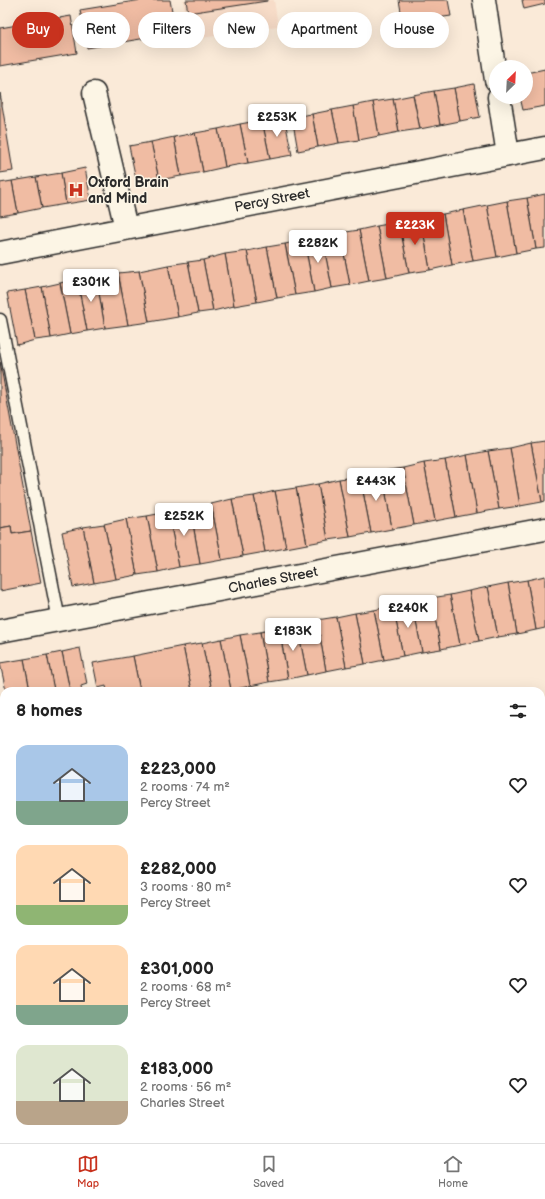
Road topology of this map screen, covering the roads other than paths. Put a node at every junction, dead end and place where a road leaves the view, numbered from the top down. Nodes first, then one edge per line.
1 (484, 0) edge
2 (493, 60) edge
3 (94, 93) dead end
4 (500, 104) edge
5 (545, 148) edge
6 (508, 155) junction
7 (126, 228) junction
8 (0, 253) edge
9 (0, 320) edge
10 (545, 529) edge
11 (60, 620) junction
12 (0, 631) edge

1 - 2 street
3 - 7 street
4 - 6 street
5 - 6 street, Percy Street
6 - 7 street, Percy Street
7 - 8 street, Percy Street
9 - 11 lane
10 - 11 street, Charles Street
11 - 12 street, Charles Street

